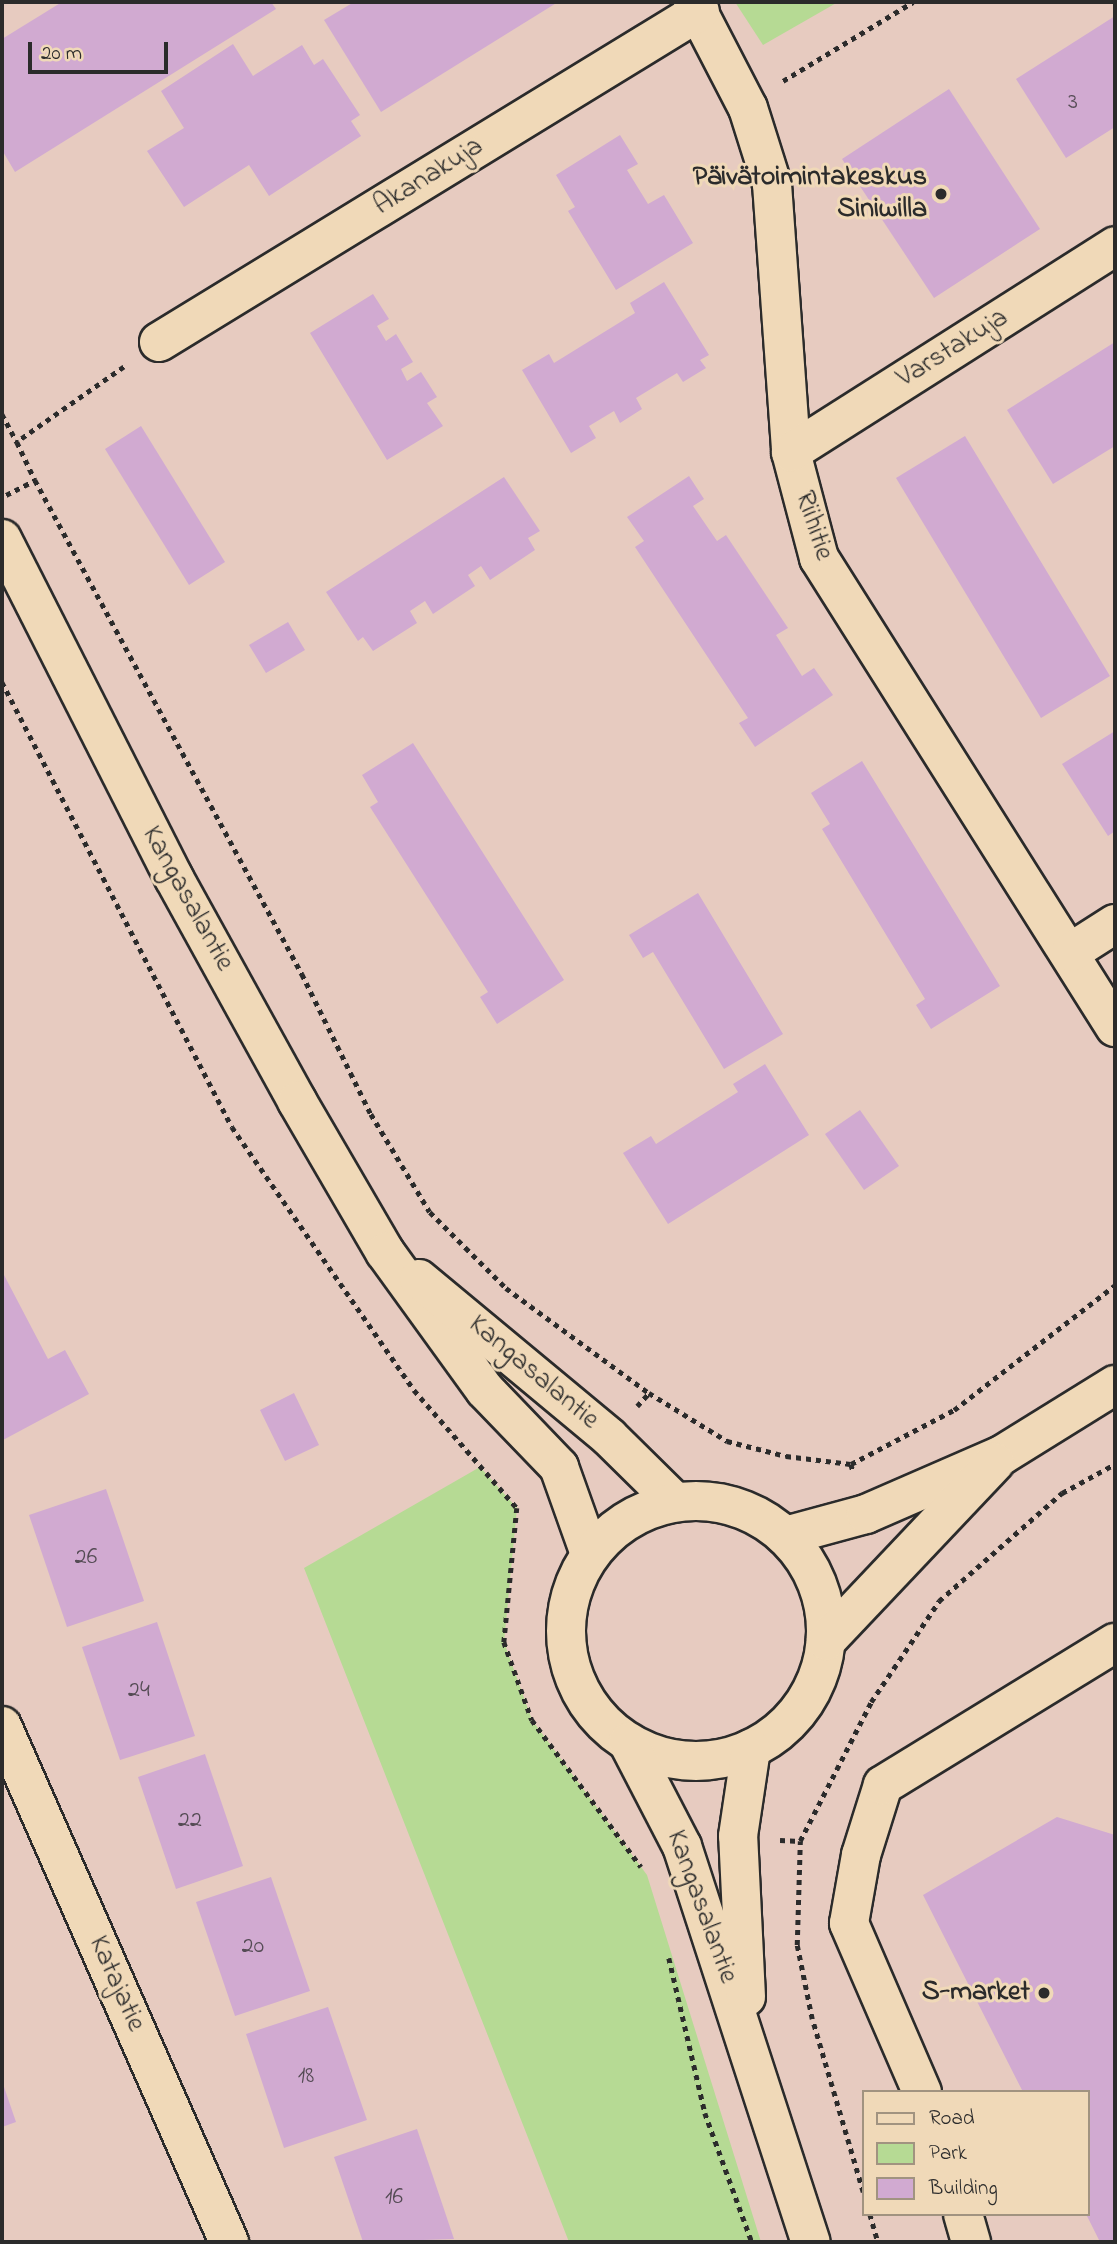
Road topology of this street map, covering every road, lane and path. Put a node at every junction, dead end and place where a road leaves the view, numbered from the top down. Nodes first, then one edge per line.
1 (913, 2) edge
2 (696, 7) edge
3 (748, 108) junction
4 (1115, 246) edge
5 (159, 342) joint
6 (2, 414) edge
7 (18, 442) junction
8 (791, 452) junction
9 (36, 480) junction
10 (2, 498) edge
11 (2, 539) edge
12 (2, 682) edge
13 (1115, 925) edge
14 (1071, 952) junction
15 (1115, 1027) edge
16 (385, 1252) junction
17 (1115, 1285) edge
18 (1115, 1385) edge
19 (649, 1393) junction
20 (609, 1437) junction
21 (1002, 1455) junction
22 (851, 1464) junction
23 (1115, 1464) edge
24 (559, 1467) junction
25 (675, 1502) junction
26 (517, 1508) junction
27 (866, 1514) junction
28 (785, 1536) junction
29 (590, 1554) junction
30 (904, 1562) junction
31 (826, 1641) junction
32 (1115, 1643) edge
33 (2, 1726) edge
34 (628, 1742) junction
35 (751, 1749) junction
36 (647, 1875) dead end
37 (668, 1955) dead end
38 (748, 2037) junction
39 (921, 2090) edge
40 (871, 2216) edge
41 (964, 2216) edge
42 (229, 2242) edge
43 (752, 2242) edge
44 (811, 2242) edge
45 (878, 2242) edge
46 (971, 2242) edge

1 - 3 path
2 - 3 main road, Riihitie
2 - 5 main road, Akanakuja
3 - 8 main road, Riihitie
4 - 8 main road, Varstakuja
5 - 7 path
6 - 7 path
7 - 9 path
8 - 14 main road, Riihitie
9 - 10 path
9 - 19 path
11 - 16 main road, Kangasalantie
12 - 26 path
13 - 14 main road
14 - 15 main road, Riihitie
16 - 20 main road, Kangasalantie
16 - 24 main road, Kangasalantie
17 - 22 path
18 - 21 main road
19 - 20 path
19 - 22 path
20 - 25 main road, Kangasalantie
21 - 27 main road
21 - 30 main road
22 - 27 path
23 - 30 path
24 - 26 path
24 - 29 main road, Kangasalantie
25 - 28 main road
25 - 29 main road
26 - 36 path
27 - 28 main road
28 - 31 main road
29 - 34 main road
30 - 31 main road
31 - 35 main road
32 - 39 main road
33 - 42 main road, Katajatie
34 - 35 main road
34 - 38 main road, Kangasalantie
35 - 38 main road, Kangasalantie
37 - 43 path
38 - 44 main road, Kangasalantie
40 - 45 path
41 - 46 main road

